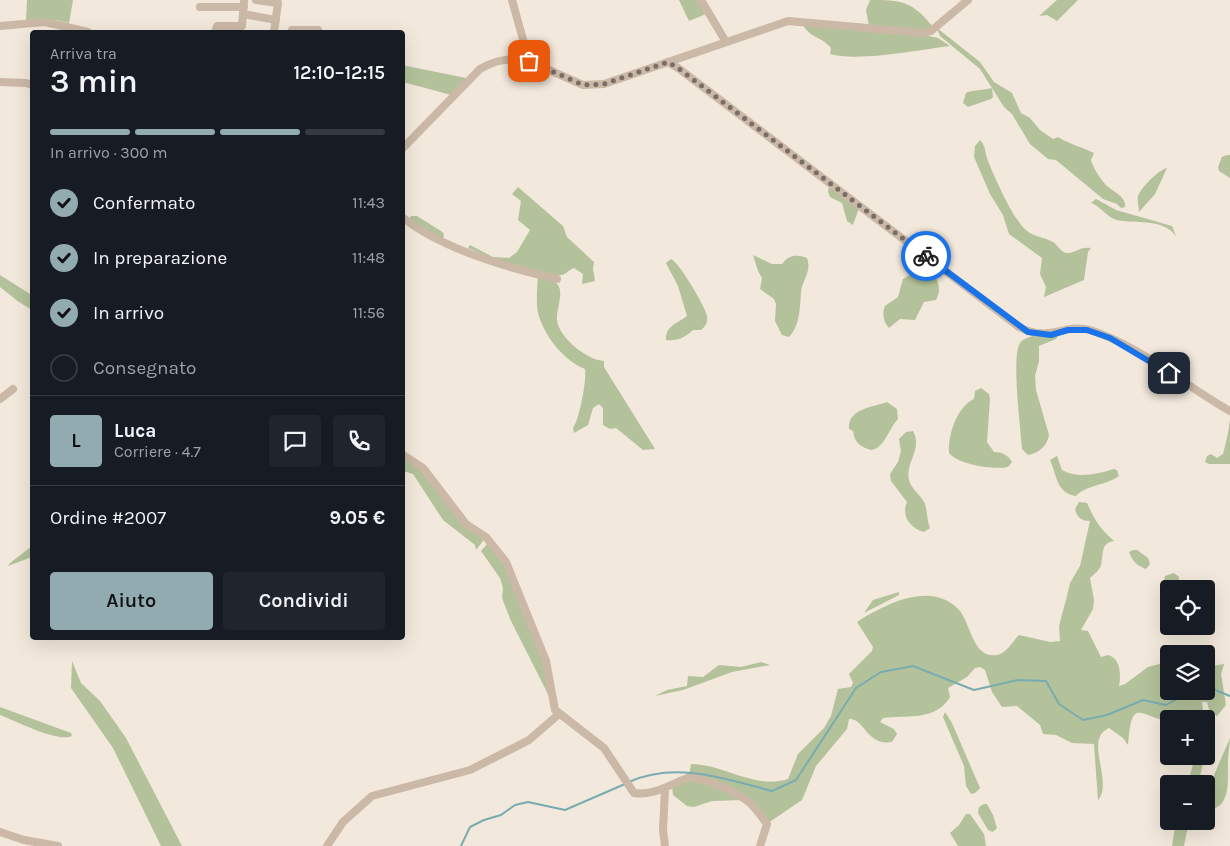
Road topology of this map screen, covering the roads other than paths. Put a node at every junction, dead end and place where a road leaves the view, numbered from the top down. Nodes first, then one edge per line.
1 (256, 0) edge
2 (512, 0) edge
3 (701, 0) edge
4 (968, 0) edge
5 (200, 7) dead end
6 (244, 7) edge
7 (276, 20) junction
8 (0, 26) edge
9 (79, 30) edge
10 (216, 30) edge
11 (274, 30) edge
12 (292, 30) edge
13 (318, 30) dead end
14 (726, 42) junction
15 (529, 61) junction
16 (668, 62) junction
17 (0, 82) edge
18 (30, 85) edge
19 (405, 146) edge
20 (405, 219) edge
21 (557, 280) dead end
22 (13, 389) dead end
23 (0, 399) edge
24 (1230, 411) edge
25 (405, 456) edge
26 (559, 714) junction
27 (665, 789) junction
28 (0, 832) edge
29 (58, 846) edge
30 (327, 846) edge
31 (665, 846) edge
32 (760, 846) edge

1 - 7 street
2 - 15 street
3 - 14 street
4 - 14 street
5 - 6 street
6 - 7 street
6 - 10 street
7 - 11 street
8 - 9 street
12 - 13 street
14 - 16 street
15 - 16 street
15 - 19 street
16 - 24 street
17 - 18 street
20 - 21 street
22 - 23 street
25 - 26 street
26 - 27 street
26 - 30 street
27 - 31 street
27 - 32 street
28 - 29 street

